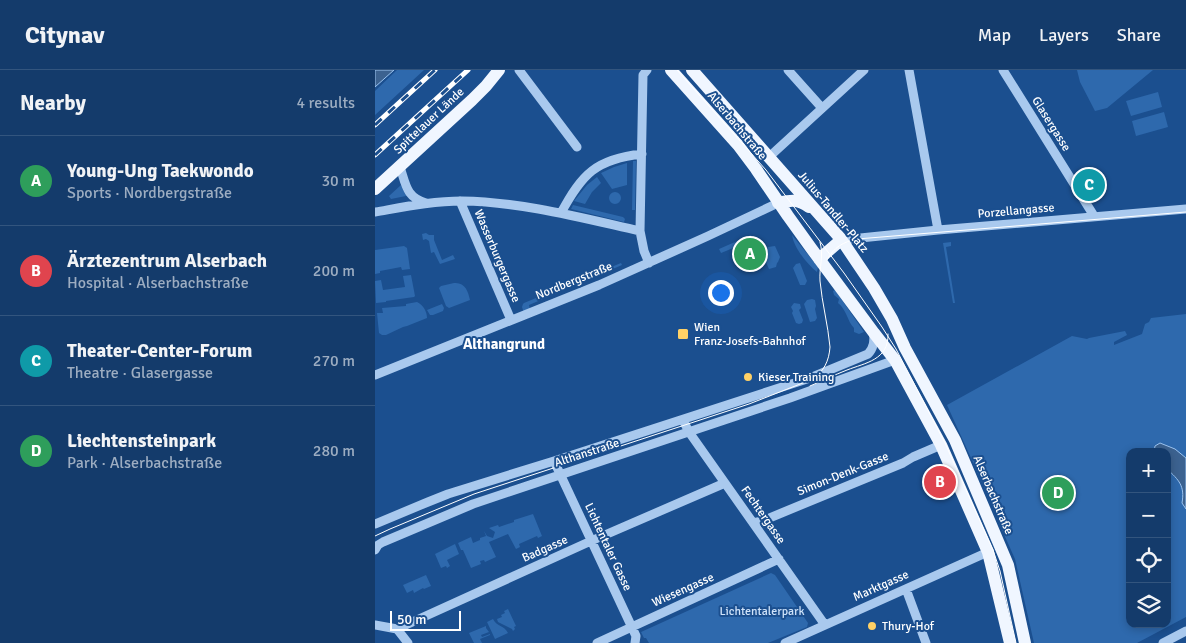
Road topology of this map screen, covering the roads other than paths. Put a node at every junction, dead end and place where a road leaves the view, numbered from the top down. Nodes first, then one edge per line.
1 (499, 70) edge
2 (519, 70) edge
3 (647, 70) edge
4 (671, 70) edge
5 (692, 70) edge
6 (788, 70) edge
7 (863, 70) edge
8 (909, 70) edge
9 (1003, 70) edge
10 (822, 108) junction
11 (577, 147) dead end
12 (642, 154) junction
13 (769, 157) junction
14 (400, 167) junction
15 (375, 189) edge
16 (461, 201) junction
17 (778, 203) junction
18 (427, 204) junction
19 (1186, 209) edge
20 (816, 211) junction
21 (375, 212) edge
22 (561, 213) junction
23 (1094, 216) junction
24 (938, 230) junction
25 (640, 231) junction
26 (841, 240) junction
27 (819, 259) junction
28 (649, 263) junction
29 (511, 320) junction
30 (873, 333) junction
31 (905, 348) junction
32 (895, 360) junction
33 (915, 365) joint
34 (375, 375) edge
35 (683, 420) junction
36 (689, 432) junction
37 (941, 445) junction
38 (554, 461) junction
39 (561, 475) junction
40 (725, 483) junction
41 (753, 523) junction
42 (375, 524) edge
43 (591, 541) junction
44 (375, 550) edge
45 (988, 552) junction
46 (779, 559) junction
47 (906, 589) junction
48 (825, 624) junction
49 (375, 625) edge
50 (631, 627) junction
51 (397, 629) junction
52 (1186, 631) edge
53 (408, 643) edge
54 (597, 643) edge
55 (635, 643) edge
56 (785, 643) edge
57 (926, 643) edge
58 (1010, 643) edge
59 (1025, 643) edge
60 (1163, 643) edge

1 - 14 main road, Spittelauer Lände
2 - 11 street
3 - 12 street
4 - 17 main road, Alserbachstraße
5 - 13 main road, Alserbachstraße
6 - 10 street
7 - 10 street
8 - 24 street
9 - 23 street, Glasergasse
10 - 13 street
12 - 22 street
12 - 25 street
13 - 20 main road, Julius-Tandler-Platz
14 - 15 main road, Spittelauer Lände
14 - 18 street
16 - 18 street
16 - 22 street
16 - 29 street, Wasserburgergasse
17 - 20 main road
17 - 27 main road
17 - 28 street, Nordbergstraße
18 - 21 street
19 - 23 street, Porzellangasse
20 - 26 main road, Julius-Tandler-Platz
22 - 25 street
23 - 24 street, Porzellangasse
24 - 26 street, Porzellangasse
25 - 28 street
26 - 27 main road
26 - 31 main road, Julius-Tandler-Platz
27 - 30 main road
28 - 29 street, Nordbergstraße
29 - 34 street, Nordbergstraße
30 - 32 main road
30 - 35 street, Althanstraße
31 - 32 main road
31 - 33 main road, Julius-Tandler-Platz
32 - 36 street, Althanstraße
32 - 37 main road
33 - 59 main road, Alserbachstraße
35 - 36 street, Fechtergasse
35 - 38 street, Althanstraße
36 - 39 street, Althanstraße
36 - 40 street, Fechtergasse
37 - 41 street, Simon-Denk-Gasse
37 - 45 main road
38 - 39 street, Lichtentaler Gasse
38 - 42 street, Althanstraße
39 - 43 street, Lichtentaler Gasse
39 - 44 street, Althanstraße
40 - 41 street, Fechtergasse
40 - 43 street, Badgasse
41 - 46 street, Fechtergasse
43 - 50 street, Lichtentaler Gasse
43 - 51 street, Badgasse
45 - 47 street, Marktgasse
45 - 58 main road
46 - 48 street, Fechtergasse
46 - 50 street, Wiesengasse
47 - 48 street, Marktgasse
47 - 57 street
48 - 56 street, Marktgasse
49 - 51 street
50 - 54 street, Wiesengasse
50 - 55 street, Lichtentaler Gasse
51 - 53 street
52 - 60 street

